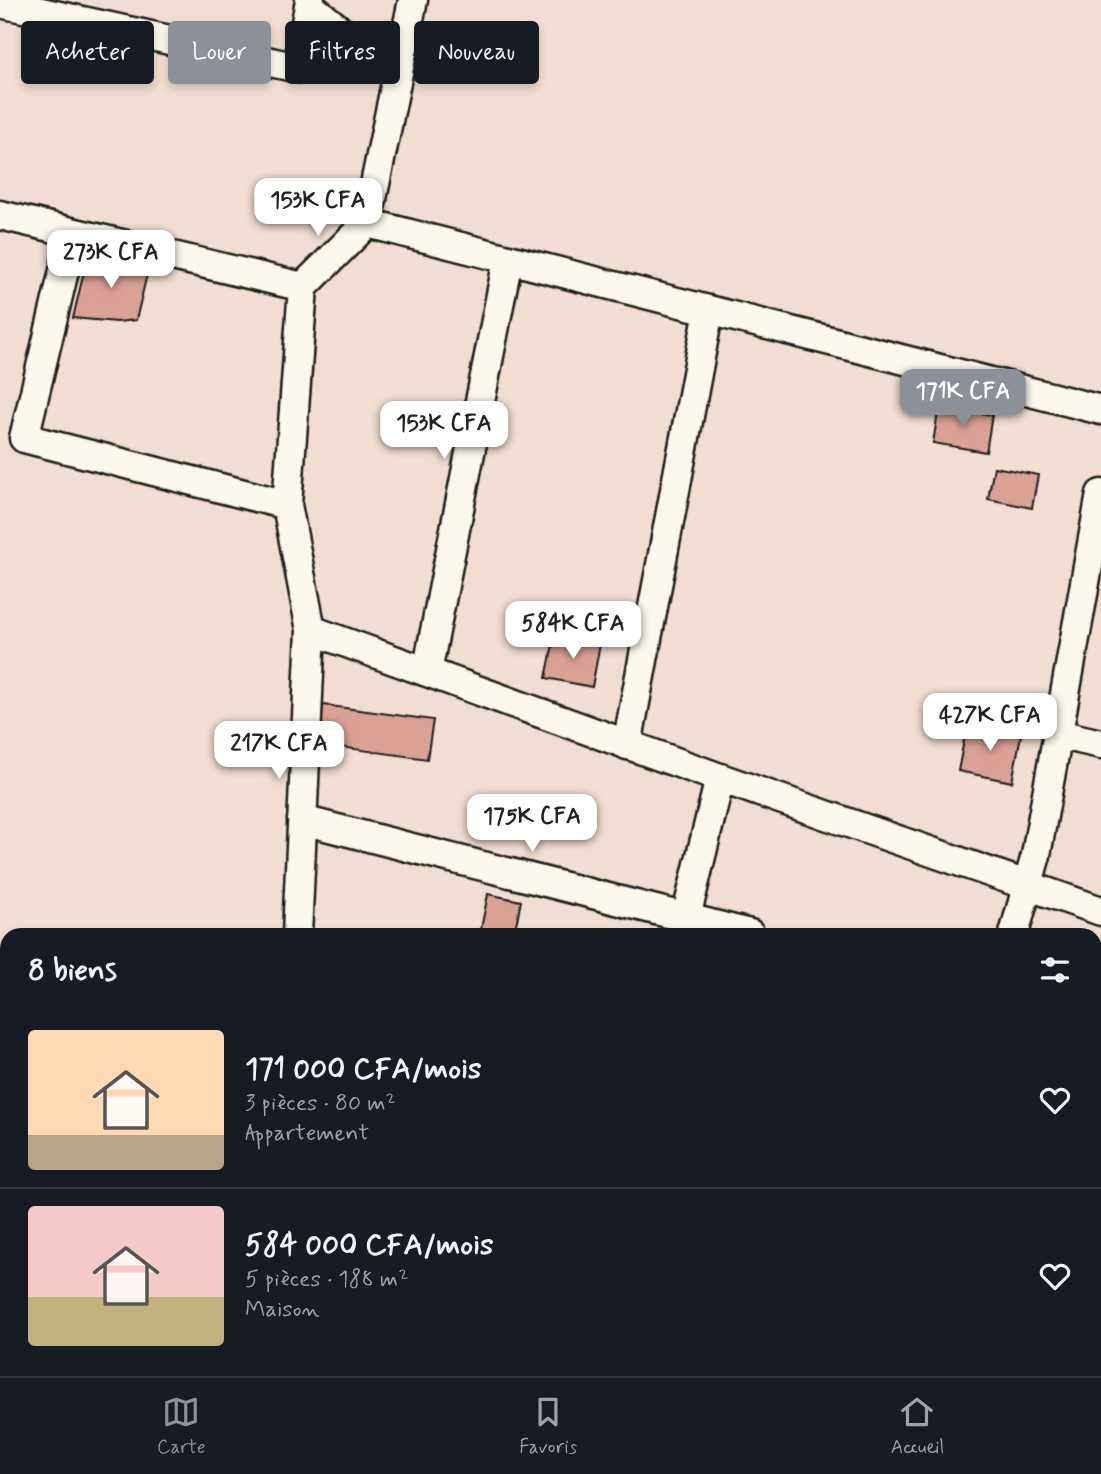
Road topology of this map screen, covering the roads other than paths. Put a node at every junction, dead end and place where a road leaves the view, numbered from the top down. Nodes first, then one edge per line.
1 (413, 0) edge
2 (0, 3) edge
3 (310, 3) edge
4 (331, 21) edge
5 (400, 63) edge
6 (396, 84) edge
7 (0, 215) edge
8 (367, 223) junction
9 (74, 233) junction
10 (508, 259) junction
11 (303, 287) junction
12 (709, 310) junction
13 (1101, 410) edge
14 (1101, 494) edge
15 (287, 505) junction
16 (1097, 536) edge
17 (311, 630) junction
18 (427, 672) junction
19 (1057, 734) junction
20 (1101, 744) edge
21 (627, 745) junction
22 (720, 778) junction
23 (302, 820) junction
24 (1028, 885) junction
25 (1101, 911) edge
26 (684, 926) edge
27 (297, 928) edge
28 (1016, 928) edge

1 - 5 street
2 - 3 street
3 - 4 street
6 - 8 street
7 - 9 street
8 - 10 street
8 - 11 street
9 - 11 street
9 - 15 street
10 - 12 street
10 - 18 street
11 - 15 street
12 - 13 street
12 - 21 street
14 - 16 street
15 - 17 street
16 - 19 street
17 - 18 street
17 - 23 street
18 - 21 street
19 - 20 street
19 - 24 street
21 - 22 street
22 - 24 street
22 - 26 street
23 - 26 street
23 - 27 street
24 - 25 street
24 - 28 street

